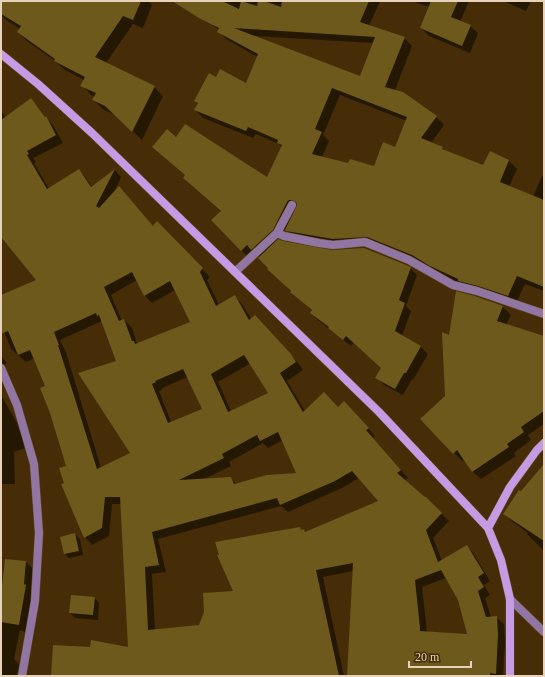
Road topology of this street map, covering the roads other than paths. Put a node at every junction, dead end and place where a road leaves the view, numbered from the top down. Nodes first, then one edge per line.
1 (1, 54) edge
2 (292, 205) dead end
3 (277, 233) junction
4 (235, 272) junction
5 (544, 314) edge
6 (1, 368) edge
7 (544, 443) edge
8 (488, 528) junction
9 (510, 600) junction
10 (544, 632) edge
11 (509, 675) edge
12 (22, 676) edge

1 - 4 street
2 - 3 street
3 - 4 street
3 - 5 street
4 - 8 street
6 - 12 street
7 - 8 street
8 - 9 street
9 - 10 street
9 - 11 street

